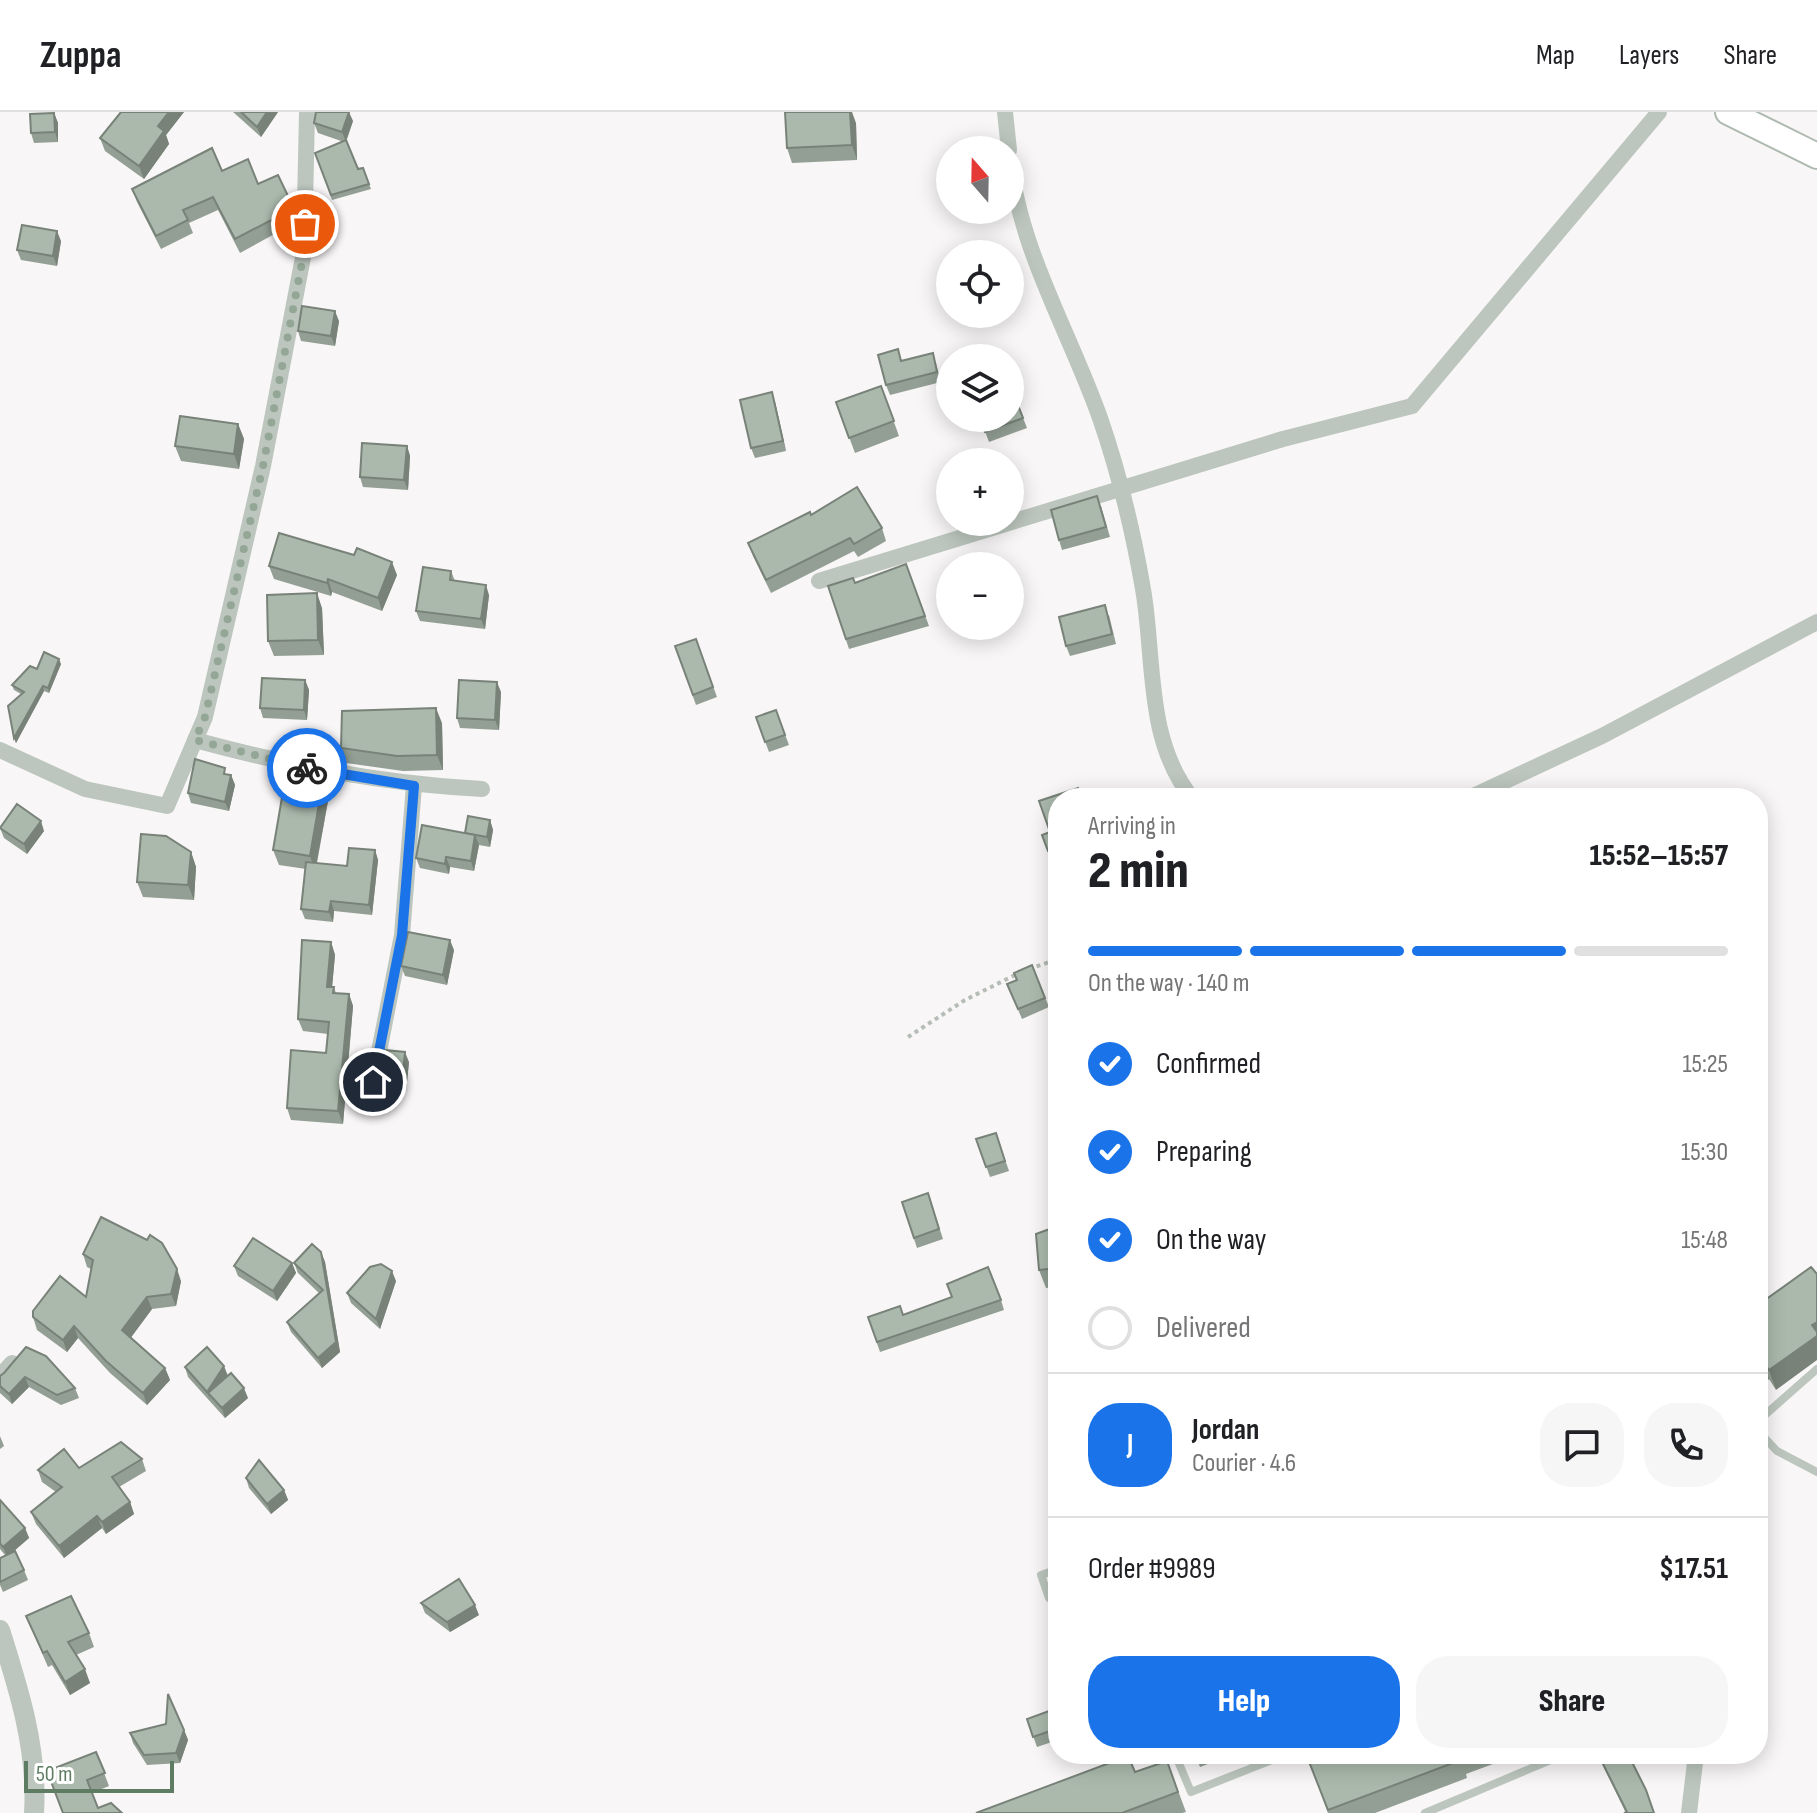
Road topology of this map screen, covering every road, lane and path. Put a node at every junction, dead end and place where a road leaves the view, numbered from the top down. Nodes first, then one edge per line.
1 (307, 112) edge
2 (1005, 112) edge
3 (1659, 112) edge
4 (1728, 112) edge
5 (1008, 136) edge
6 (1817, 156) edge
7 (1024, 219) edge
8 (1122, 489) junction
9 (819, 581) dead end
10 (1817, 622) edge
11 (195, 740) junction
12 (0, 750) edge
13 (414, 786) junction
14 (1186, 788) edge
15 (1490, 788) edge
16 (482, 789) dead end
17 (1048, 963) edge
18 (908, 1037) dead end
19 (373, 1082) dead end
20 (1817, 1369) edge
21 (1768, 1412) edge
22 (1768, 1442) edge
23 (1817, 1472) edge
24 (1048, 1573) edge
25 (1048, 1595) edge
26 (0, 1630) edge
27 (1179, 1764) edge
28 (1262, 1764) edge
29 (1541, 1764) edge
30 (1695, 1764) edge
31 (34, 1813) edge
32 (1425, 1813) edge
33 (1689, 1813) edge

1 - 11 street
2 - 5 street
3 - 8 street
4 - 6 main road
7 - 8 street
8 - 9 street
8 - 14 street
10 - 15 street
11 - 12 street
11 - 13 street
13 - 16 street
13 - 19 street
17 - 18 path
20 - 21 lane
22 - 23 lane
24 - 25 lane
26 - 31 street
27 - 28 lane
29 - 32 lane
30 - 33 street

